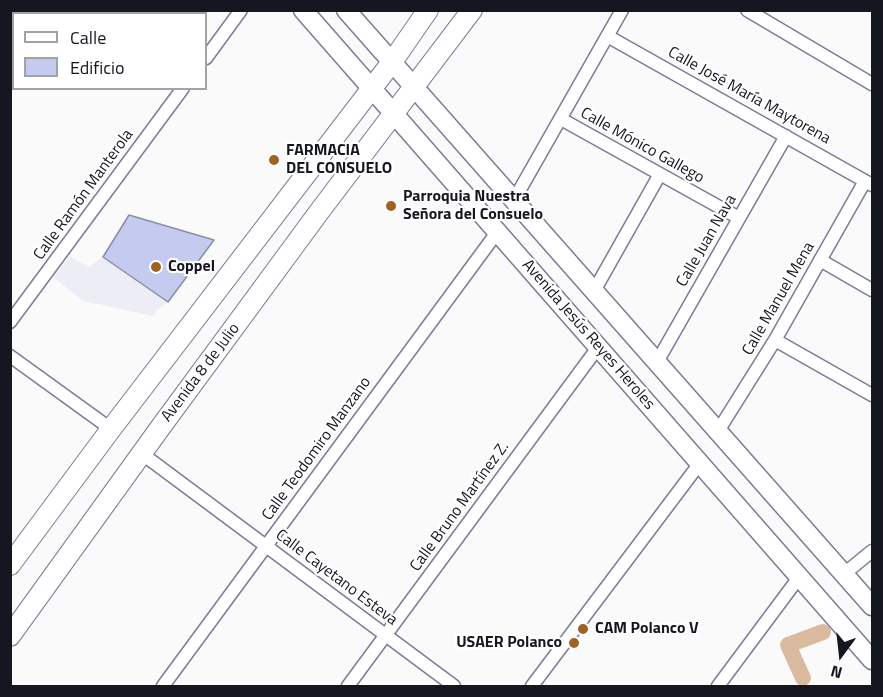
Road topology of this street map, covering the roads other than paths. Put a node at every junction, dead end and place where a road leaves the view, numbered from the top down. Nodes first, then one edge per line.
1 (241, 10) edge
2 (303, 10) edge
3 (346, 10) edge
4 (428, 10) edge
5 (472, 10) edge
6 (622, 10) edge
7 (747, 10) edge
8 (609, 37) junction
9 (207, 57) edge
10 (392, 62) junction
11 (873, 84) edge
12 (414, 87) junction
13 (372, 88) junction
14 (182, 90) edge
15 (394, 113) junction
16 (561, 119) junction
17 (786, 136) junction
18 (660, 174) junction
19 (869, 183) edge
20 (514, 200) junction
21 (739, 218) junction
22 (498, 231) junction
23 (820, 260) junction
24 (873, 290) edge
25 (594, 291) junction
26 (10, 322) edge
27 (775, 339) junction
28 (599, 346) junction
29 (10, 356) edge
30 (657, 362) junction
31 (873, 395) edge
32 (111, 429) junction
33 (718, 431) junction
34 (141, 453) junction
35 (700, 463) junction
36 (266, 546) junction
37 (873, 551) edge
38 (10, 565) edge
39 (844, 574) junction
40 (800, 576) junction
41 (873, 606) edge
42 (10, 636) edge
43 (386, 636) junction
44 (873, 660) edge
45 (163, 687) edge
46 (348, 687) edge
47 (454, 687) edge
48 (532, 687) edge
49 (717, 687) edge

1 - 9 street
2 - 13 street, Avenida Jesús Reyes Heroles
3 - 10 street, Avenida Jesús Reyes Heroles
4 - 10 main road
5 - 12 main road, Avenida 8 de Julio
6 - 8 street
7 - 11 street
8 - 16 street
8 - 17 street, Calle José María Maytorena
10 - 12 street, Avenida Jesús Reyes Heroles
10 - 13 main road
12 - 15 main road, Avenida 8 de Julio
12 - 20 street, Avenida Jesús Reyes Heroles
13 - 15 street, Avenida Jesús Reyes Heroles
13 - 32 main road
14 - 26 street, Calle Ramón Manterola
15 - 22 street, Avenida Jesús Reyes Heroles
15 - 34 main road, Avenida 8 de Julio
16 - 18 street, Calle Mónico Gallego
16 - 20 street
17 - 19 street, Calle José María Maytorena
17 - 21 street, Calle Juan Nava
18 - 21 street, Calle Mónico Gallego
18 - 25 street
19 - 23 street, Calle Manuel Mena
20 - 25 street, Avenida Jesús Reyes Heroles
21 - 30 street, Calle Juan Nava
22 - 28 street, Avenida Jesús Reyes Heroles
22 - 36 street, Calle Teodomiro Manzano
23 - 24 street
23 - 27 street, Calle Manuel Mena
25 - 30 street, Avenida Jesús Reyes Heroles
27 - 31 street
27 - 33 street, Calle Manuel Mena
28 - 35 street, Avenida Jesús Reyes Heroles
28 - 43 street, Calle Bruno Martínez Z.
29 - 32 street
30 - 33 street, Avenida Jesús Reyes Heroles
32 - 38 main road
33 - 39 street, Avenida Jesús Reyes Heroles
34 - 36 street, Calle Cayetano Esteva
34 - 42 main road, Avenida 8 de Julio
35 - 40 street, Avenida Jesús Reyes Heroles
35 - 48 street
36 - 43 street, Calle Cayetano Esteva
36 - 45 street, Calle Teodomiro Manzano
37 - 39 street
39 - 41 street, Avenida Jesús Reyes Heroles
40 - 44 street, Avenida Jesús Reyes Heroles
40 - 49 street
43 - 46 street, Calle Bruno Martínez Z.
43 - 47 street, Calle Cayetano Esteva

